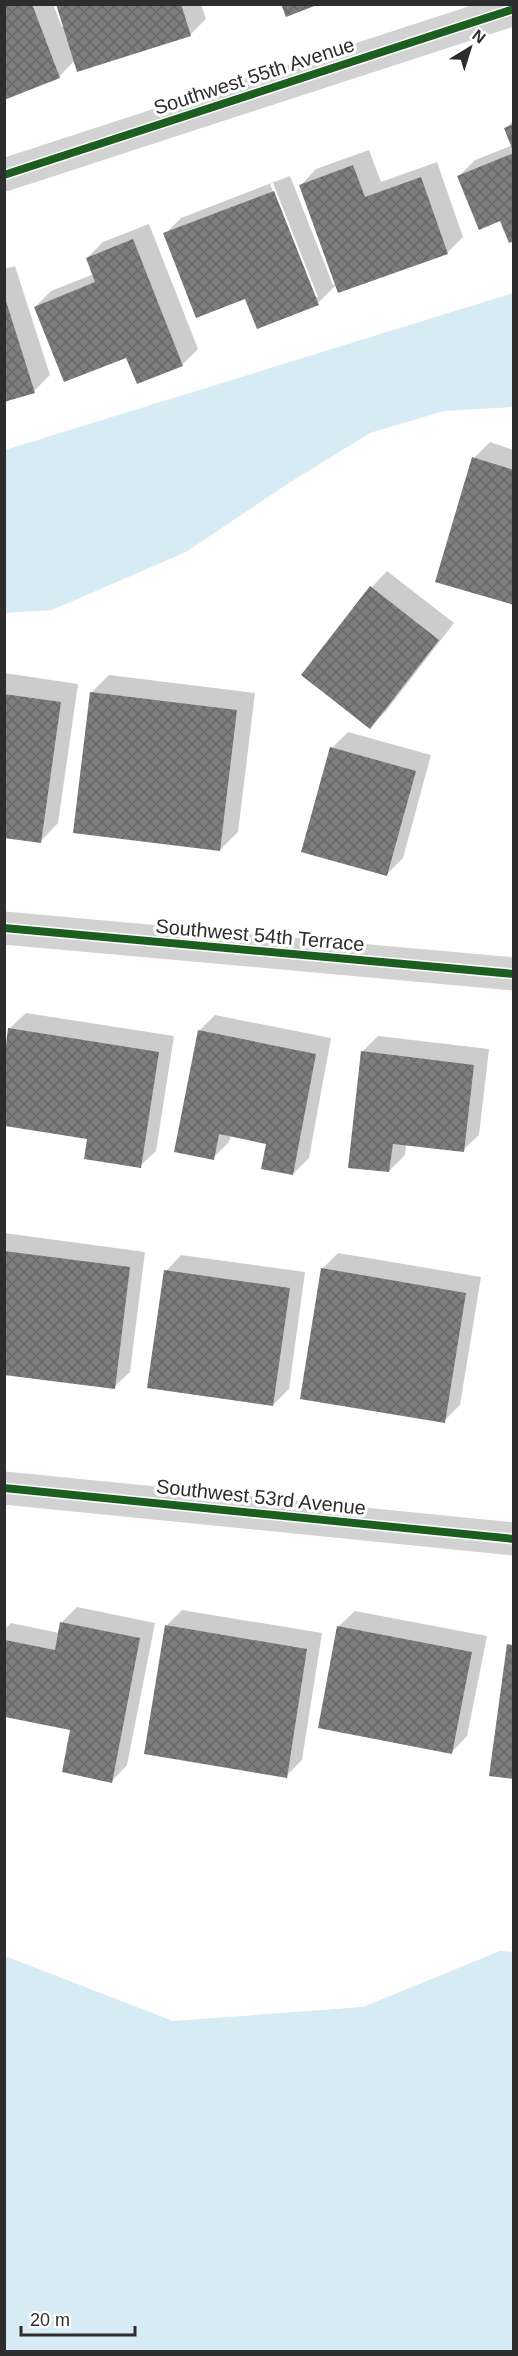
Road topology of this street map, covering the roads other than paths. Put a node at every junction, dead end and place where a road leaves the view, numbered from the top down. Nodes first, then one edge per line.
1 (513, 9) edge
2 (4, 175) edge
3 (4, 928) edge
4 (513, 974) edge
5 (4, 1488) edge
6 (513, 1539) edge

1 - 2 street, Southwest 55th Avenue
3 - 4 street, Southwest 54th Terrace
5 - 6 street, Southwest 53rd Avenue

